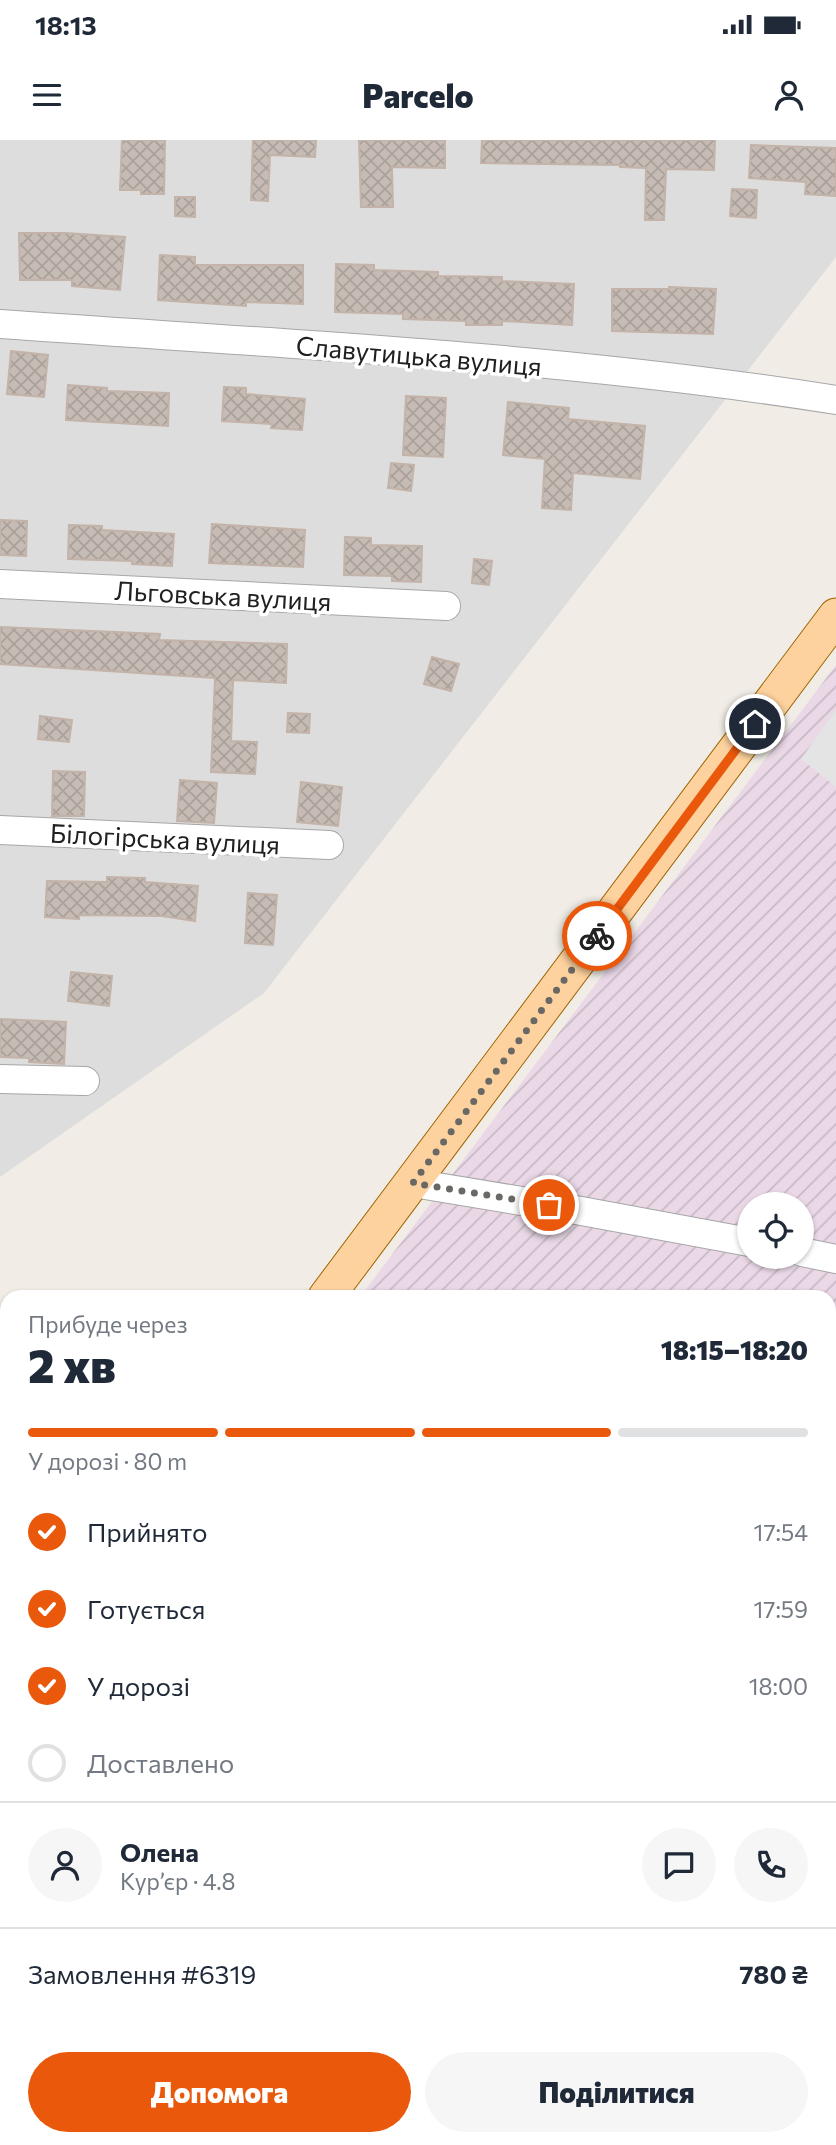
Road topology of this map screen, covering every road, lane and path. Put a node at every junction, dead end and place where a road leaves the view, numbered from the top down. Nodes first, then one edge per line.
1 (0, 324) edge
2 (836, 400) edge
3 (0, 584) edge
4 (446, 606) dead end
5 (836, 616) edge
6 (0, 830) edge
7 (329, 845) dead end
8 (0, 1079) edge
9 (85, 1081) dead end
10 (413, 1183) junction
11 (737, 1240) edge
12 (814, 1254) edge
13 (836, 1259) edge
14 (331, 1290) edge

1 - 2 street, Славутицька вулиця
3 - 4 street, Льговська вулиця
5 - 10 main road
6 - 7 street, Білогірська вулиця
8 - 9 street
10 - 11 street
10 - 14 main road
12 - 13 street

